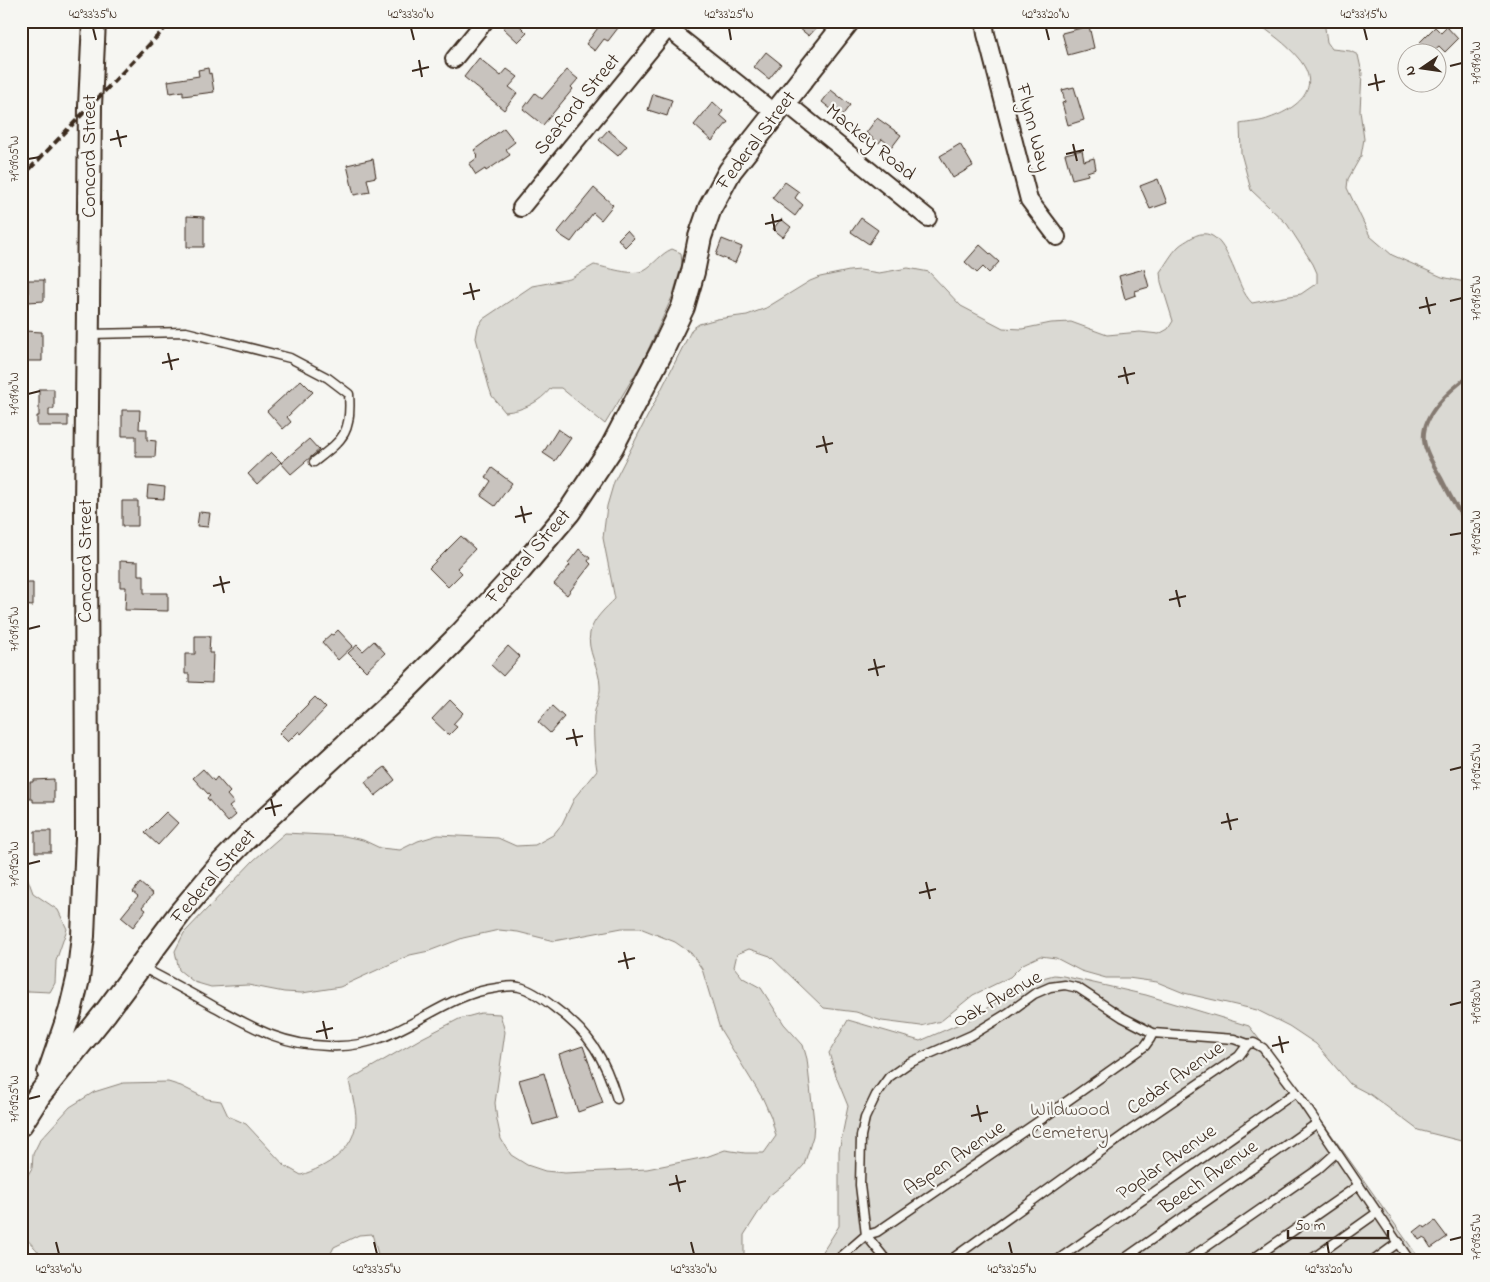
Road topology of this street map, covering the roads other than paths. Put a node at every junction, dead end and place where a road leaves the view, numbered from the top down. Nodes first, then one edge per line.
1 (94, 21) edge
2 (485, 21) edge
3 (848, 21) edge
4 (984, 21) edge
5 (664, 25) edge
6 (454, 59) dead end
7 (781, 108) junction
8 (521, 208) dead end
9 (928, 218) dead end
10 (1057, 237) dead end
11 (88, 334) junction
12 (314, 462) dead end
13 (139, 966) junction
14 (72, 1003) junction
15 (102, 1018) junction
16 (1153, 1033) junction
17 (1248, 1044) junction
18 (1296, 1092) junction
19 (40, 1094) junction
20 (617, 1099) dead end
21 (21, 1124) edge
22 (1316, 1124) junction
23 (1336, 1153) junction
24 (1359, 1185) junction
25 (1378, 1212) junction
26 (866, 1235) junction
27 (1399, 1242) junction
28 (836, 1261) edge
29 (887, 1261) edge
30 (949, 1261) edge
31 (1056, 1261) edge
32 (1121, 1261) edge
33 (1186, 1261) edge
34 (1250, 1261) edge
35 (1309, 1261) edge
36 (1373, 1261) edge
37 (1410, 1261) edge

1 - 11 street, Concord Street
2 - 6 street
3 - 7 street, Federal Street
4 - 10 street, Flynn Way
5 - 7 street, Mackey Road
5 - 8 street, Seaford Street
7 - 9 street, Mackey Road
7 - 13 street, Federal Street
11 - 12 lane
11 - 14 street, Concord Street
13 - 15 street, Federal Street
13 - 20 lane
14 - 15 street
14 - 19 street, Concord Street
15 - 19 street, Federal Street
16 - 17 lane, Oak Avenue
16 - 26 lane, Aspen Avenue
16 - 26 lane, Oak Avenue
17 - 18 lane, Oak Avenue
17 - 30 lane, Cedar Avenue
18 - 22 lane, Oak Avenue
18 - 31 lane, Poplar Avenue
19 - 21 street, Federal Street
22 - 23 lane, Oak Avenue
22 - 32 lane, Beech Avenue
23 - 24 lane, Oak Avenue
23 - 33 lane
24 - 25 lane, Oak Avenue
24 - 34 lane
25 - 27 lane, Oak Avenue
25 - 35 lane
26 - 28 lane, Aspen Avenue
26 - 29 lane
27 - 36 lane
27 - 37 lane, Oak Avenue

